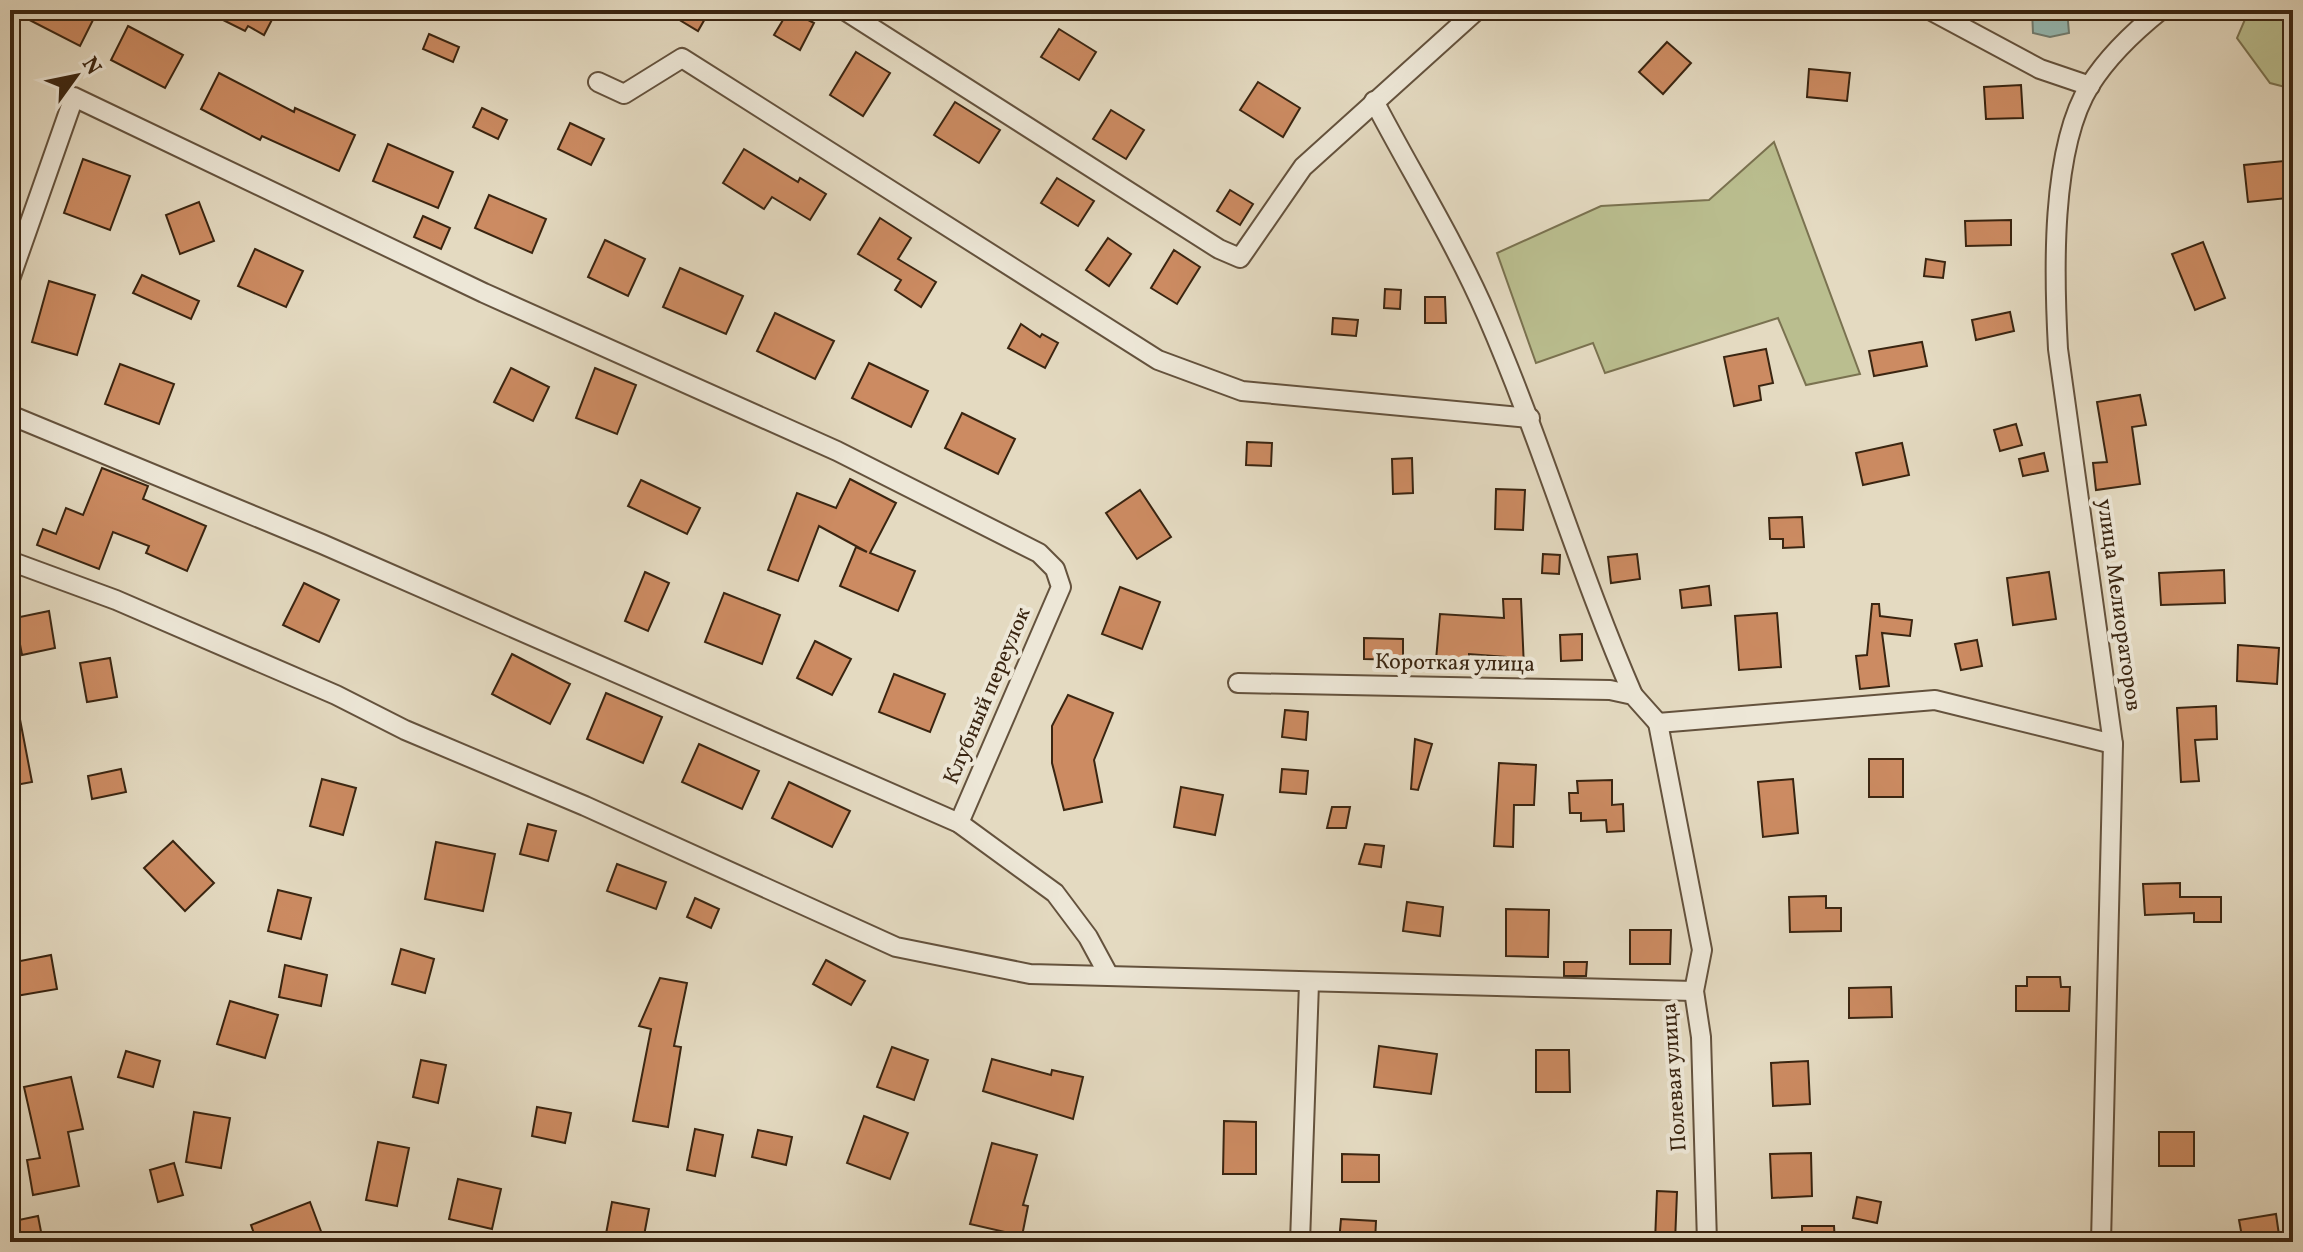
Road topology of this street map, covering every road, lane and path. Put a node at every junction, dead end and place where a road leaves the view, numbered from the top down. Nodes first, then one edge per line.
1 (844, 10) edge
2 (1477, 10) edge
3 (1930, 10) edge
4 (2161, 10) edge
5 (598, 82) dead end
6 (2090, 86) junction
7 (1374, 101) junction
8 (10, 279) edge
9 (10, 415) edge
10 (1530, 418) junction
11 (10, 561) edge
12 (1238, 683) dead end
13 (1633, 695) junction
14 (1658, 723) junction
15 (2113, 744) junction
16 (959, 823) junction
17 (1108, 974) junction
18 (1309, 983) junction
19 (1694, 991) junction
20 (1300, 1242) edge
21 (1707, 1242) edge
22 (2101, 1242) edge

1 - 7 street
2 - 7 street
3 - 6 street
4 - 6 street, улица Мелиораторов
5 - 10 street
6 - 15 street, улица Мелиораторов
7 - 10 street
8 - 16 street, Клубный переулок
9 - 16 street
10 - 13 street
11 - 17 street
12 - 13 street, Короткая улица
13 - 14 street
14 - 15 street
14 - 19 street, Полевая улица
15 - 22 street, улица Мелиораторов
16 - 17 street
17 - 18 street
18 - 19 street
18 - 20 street
19 - 21 street, Полевая улица

